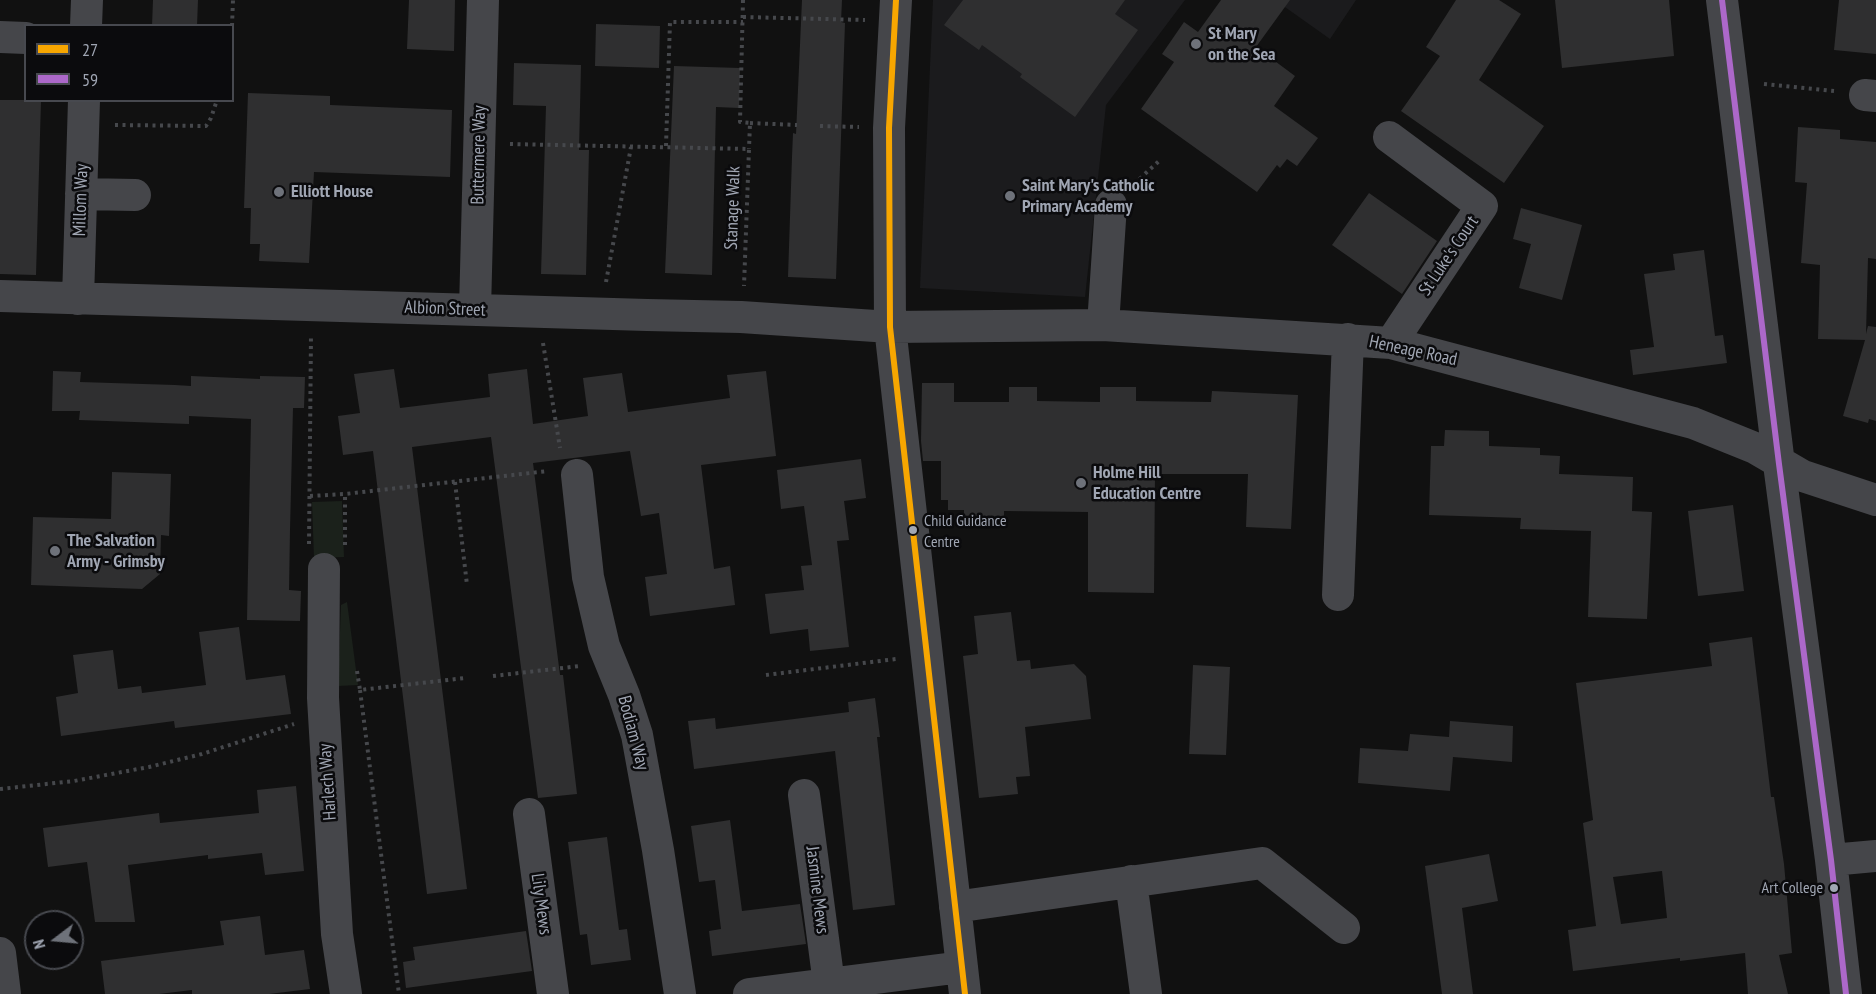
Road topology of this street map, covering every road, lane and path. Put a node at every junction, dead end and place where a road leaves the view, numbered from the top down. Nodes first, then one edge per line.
1 (87, 0) edge
2 (233, 0) edge
3 (483, 0) edge
4 (744, 0) edge
5 (1722, 0) edge
6 (896, 10) edge
7 (743, 20) junction
8 (86, 24) edge
9 (232, 24) edge
10 (0, 37) edge
11 (24, 38) edge
12 (1731, 80) junction
13 (1870, 95) edge
14 (216, 102) edge
15 (83, 112) edge
16 (750, 123) junction
17 (797, 125) dead end
18 (1389, 137) dead end
19 (479, 143) junction
20 (666, 146) junction
21 (632, 147) junction
22 (749, 149) junction
23 (81, 194) junction
24 (135, 195) dead end
25 (1111, 205) dead end
26 (0, 296) edge
27 (78, 299) junction
28 (312, 306) junction
29 (475, 310) junction
30 (543, 312) junction
31 (595, 314) junction
32 (741, 317) junction
33 (1103, 325) junction
34 (890, 327) junction
35 (1348, 339) junction
36 (1391, 343) junction
37 (1779, 464) junction
38 (571, 472) junction
39 (455, 482) junction
40 (1876, 500) edge
41 (324, 569) dead end
42 (467, 585) dead end
43 (1338, 595) dead end
44 (927, 656) junction
45 (610, 659) junction
46 (357, 668) dead end
47 (766, 675) dead end
48 (493, 676) dead end
49 (465, 678) dead end
50 (360, 690) junction
51 (324, 717) junction
52 (0, 789) edge
53 (804, 795) dead end
54 (529, 814) dead end
55 (1876, 856) edge
56 (1831, 860) junction
57 (1131, 881) junction
58 (955, 907) junction
59 (1344, 928) dead end
60 (0, 952) edge
61 (963, 981) edge
62 (829, 984) junction
63 (787, 991) edge
64 (4, 994) edge
65 (346, 994) edge
66 (399, 994) edge
67 (553, 994) edge
68 (680, 994) edge
69 (749, 994) edge
70 (1146, 994) edge
71 (1846, 994) edge

1 - 8 street
2 - 9 path
3 - 19 street, Buttermere Way
4 - 7 path
5 - 12 street
6 - 7 path
6 - 34 street
7 - 16 path
7 - 20 path
10 - 11 street
12 - 13 path
12 - 37 street
14 - 15 path
15 - 23 street, Millom Way
16 - 17 path
16 - 22 path
18 - 36 street, St Luke's Court
19 - 21 path, Stanage Walk
19 - 29 street, Buttermere Way
20 - 21 path, Stanage Walk
20 - 22 path, Stanage Walk
21 - 31 path
22 - 32 path, Stanage Walk
23 - 24 street
23 - 27 street, Millom Way
25 - 33 street
26 - 27 street, Albion Street
27 - 28 street, Albion Street
28 - 29 street, Albion Street
28 - 39 path
29 - 30 street, Albion Street
30 - 31 street, Albion Street
30 - 38 path
31 - 32 street, Albion Street
32 - 34 street, Albion Street
33 - 34 street, Heneage Road
33 - 35 street, Heneage Road
34 - 44 street
35 - 36 street, Heneage Road
35 - 43 street
36 - 37 street, Heneage Road
37 - 40 street, Heneage Road
37 - 56 street
38 - 39 path
38 - 45 street, Bodiam Way
39 - 42 path
41 - 51 street, Harlech Way
44 - 47 path
44 - 58 street
45 - 48 path
45 - 68 street, Bodiam Way
46 - 50 path
49 - 50 path
50 - 66 path
51 - 52 path
51 - 65 street, Harlech Way
53 - 62 street, Jasmine Mews
54 - 67 street, Lily Mews
55 - 56 street
56 - 71 street
57 - 58 street
57 - 59 street
57 - 70 street
58 - 61 street
60 - 64 street
61 - 62 street
62 - 63 street
63 - 69 street

